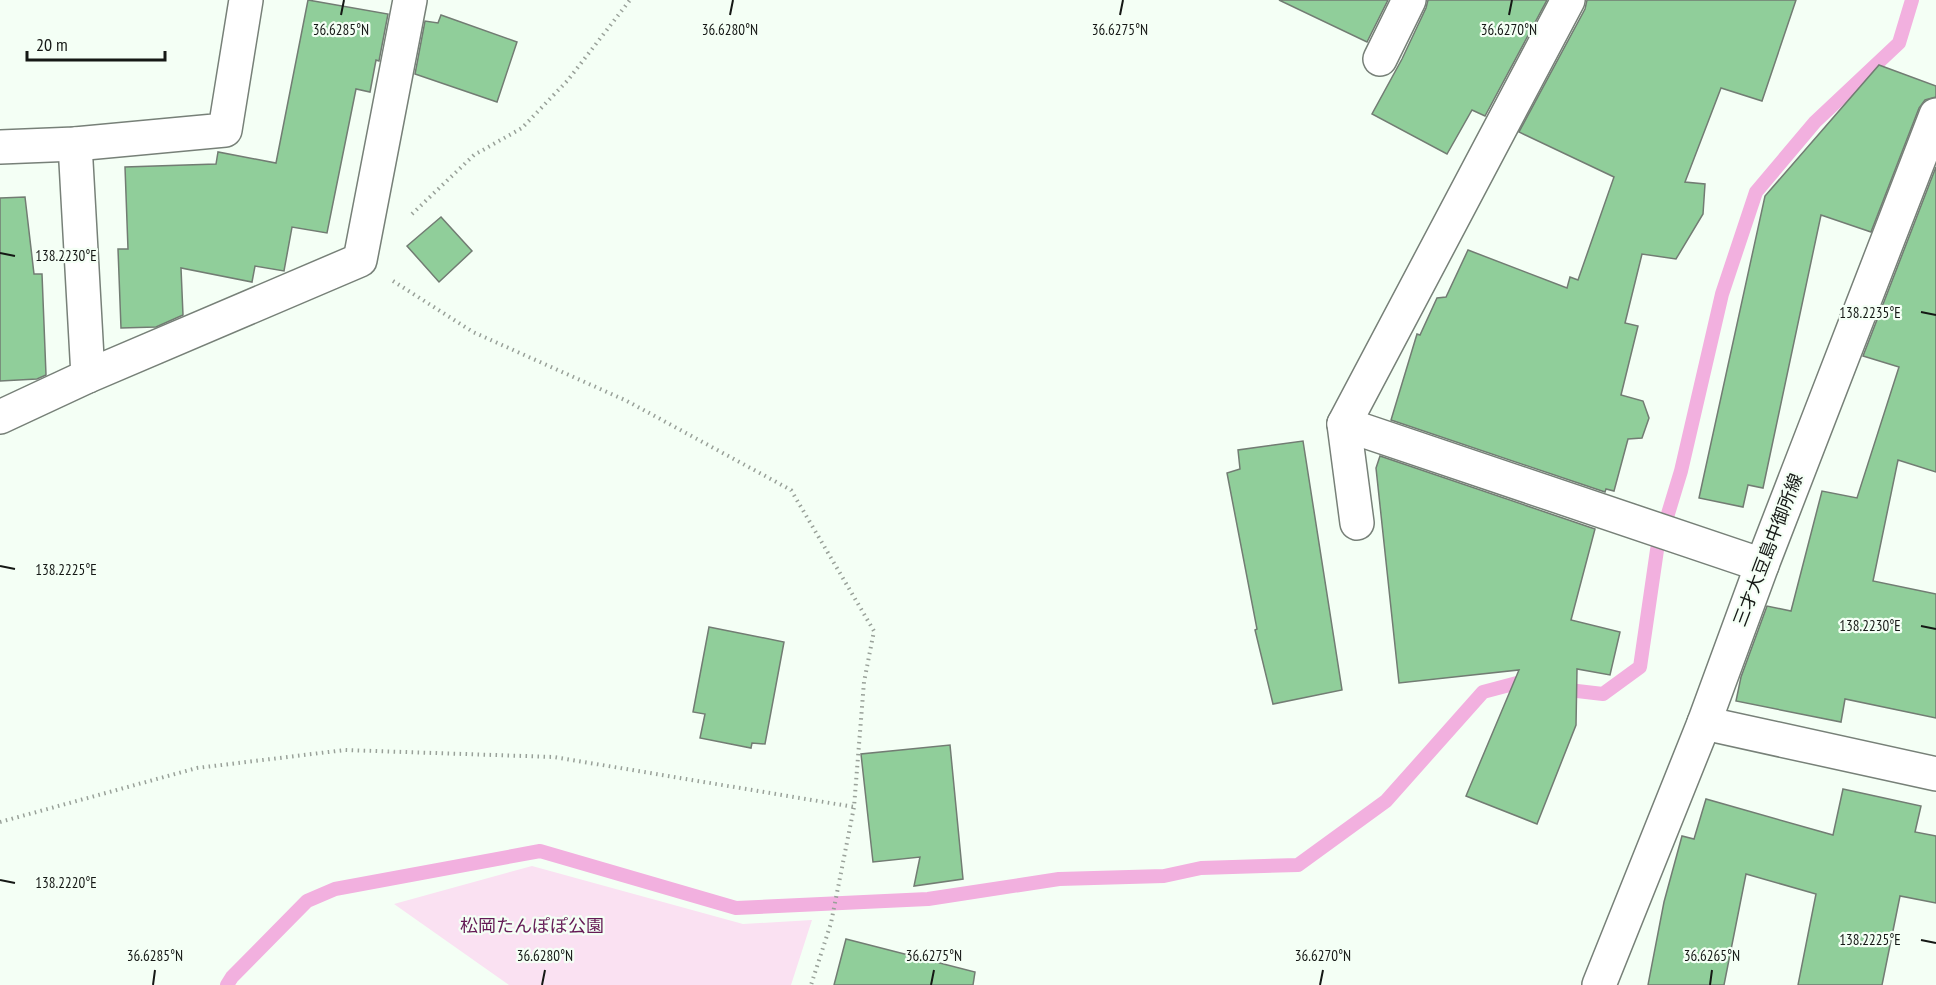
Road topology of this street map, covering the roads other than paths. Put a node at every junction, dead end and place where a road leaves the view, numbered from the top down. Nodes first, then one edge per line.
1 (246, 0) edge
2 (410, 0) edge
3 (1409, 0) edge
4 (1568, 0) edge
5 (1380, 59) dead end
6 (1936, 114) edge
7 (75, 144) junction
8 (0, 147) edge
9 (88, 376) junction
10 (0, 417) edge
11 (1344, 424) junction
12 (1357, 523) dead end
13 (1762, 565) junction
14 (1704, 723) junction
15 (1936, 774) edge
16 (1599, 985) edge

1 - 7 street
2 - 9 street
3 - 5 street
4 - 11 street
6 - 13 street, 三才大豆島中御所線
7 - 8 street
7 - 9 street
9 - 10 street
11 - 12 street
11 - 13 street
13 - 14 street, 三才大豆島中御所線
14 - 15 street
14 - 16 street, 三才大豆島中御所線

